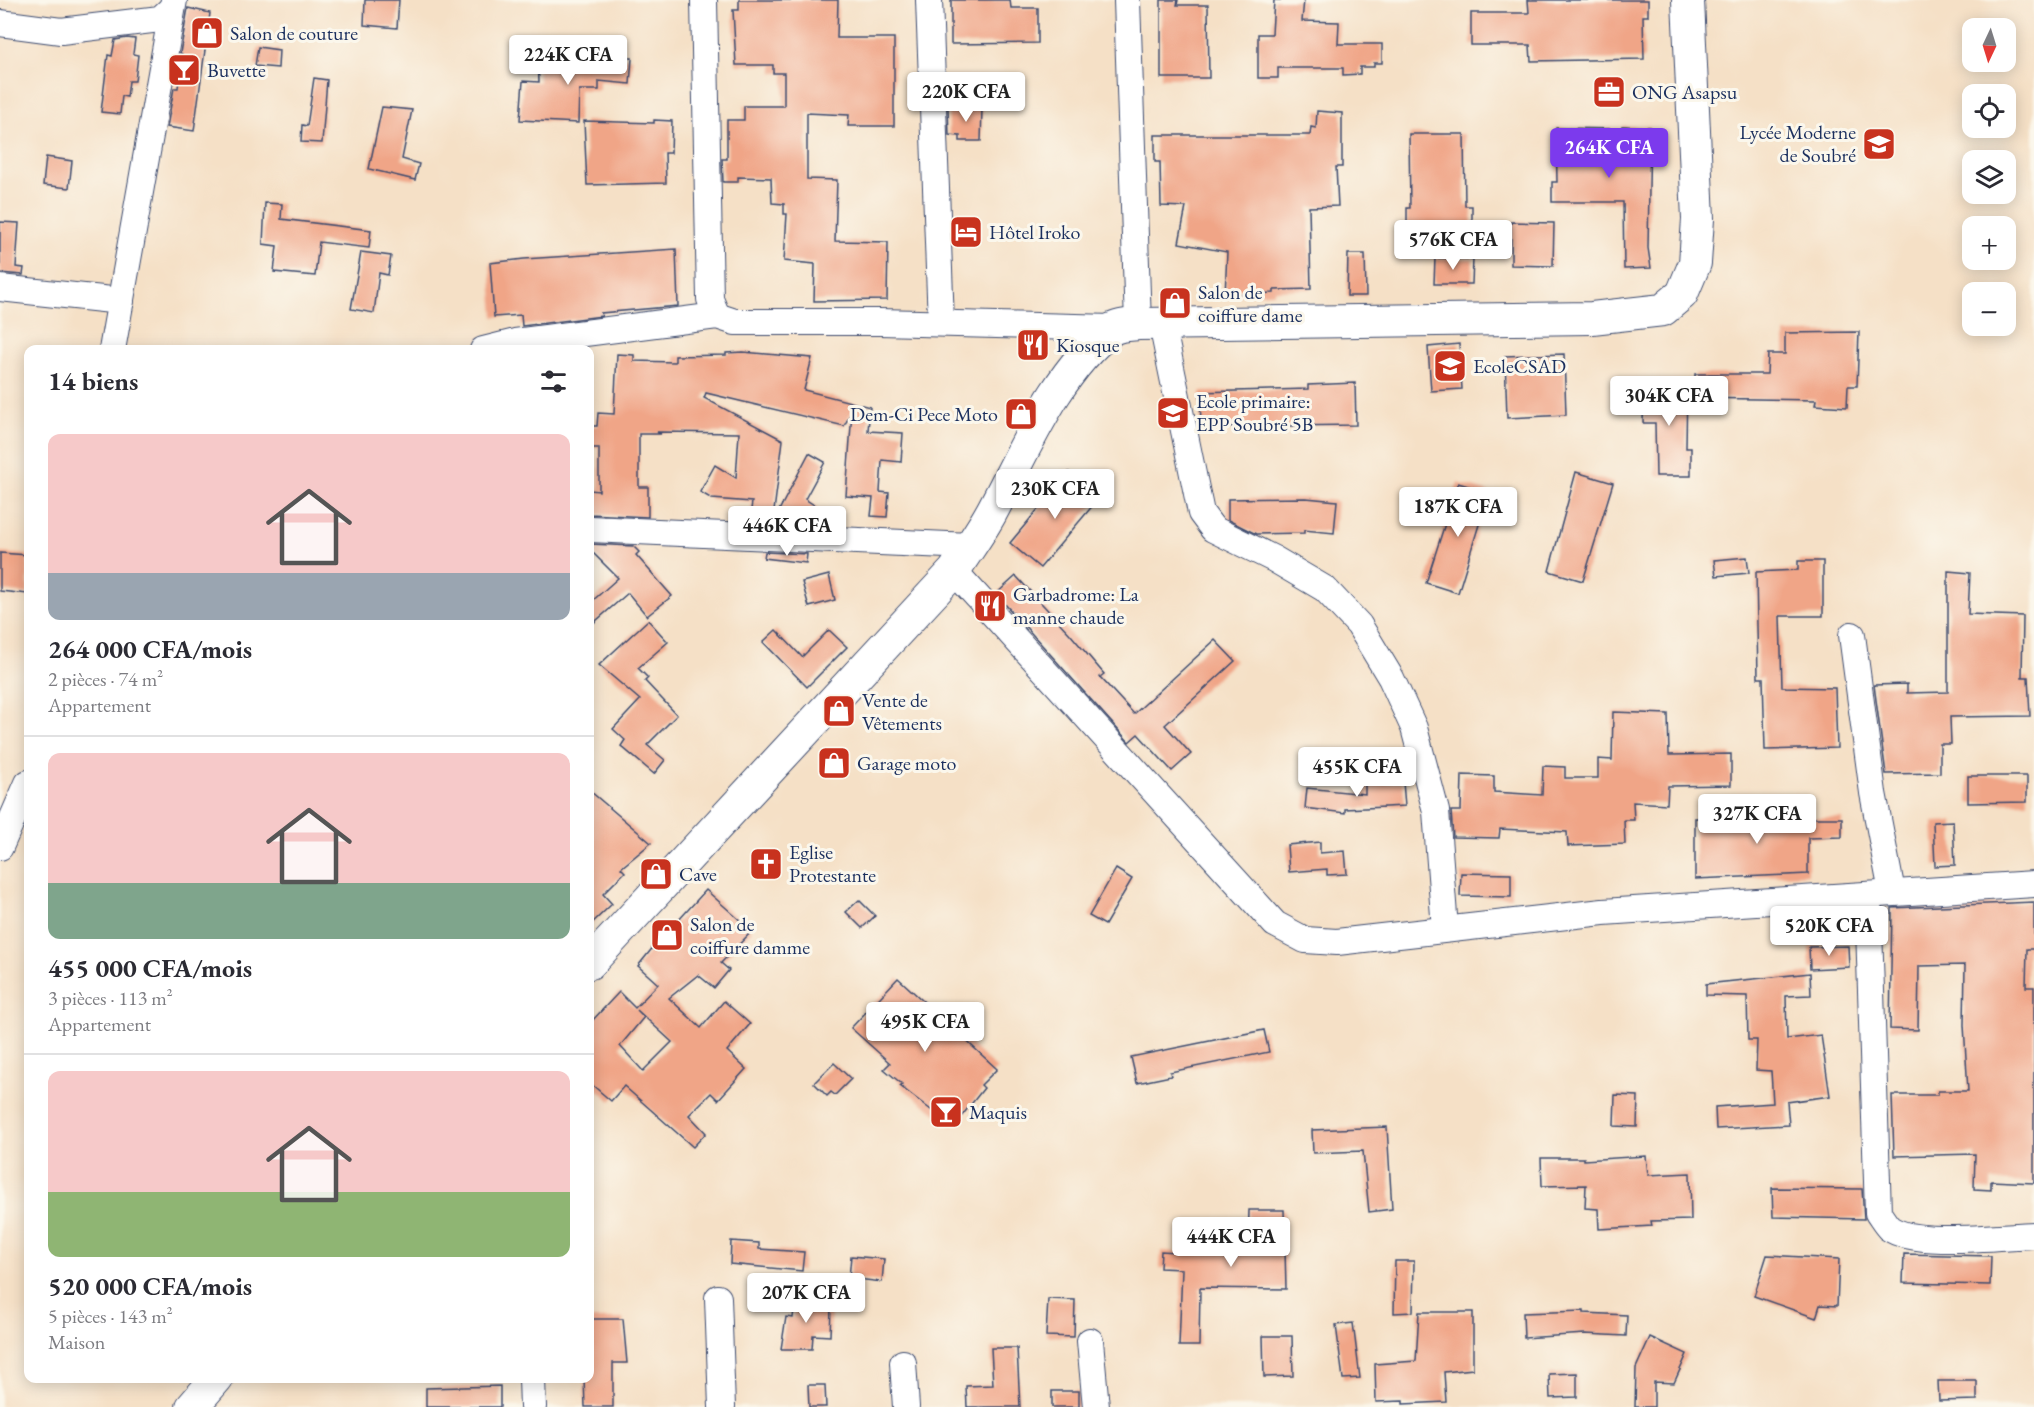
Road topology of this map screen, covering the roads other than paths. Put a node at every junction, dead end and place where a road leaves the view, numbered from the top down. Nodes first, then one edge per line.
1 (704, 0) edge
2 (929, 0) edge
3 (1127, 0) edge
4 (1688, 0) edge
5 (173, 4) edge
6 (0, 23) edge
7 (0, 288) edge
8 (121, 301) junction
9 (717, 316) junction
10 (940, 323) junction
11 (1138, 325) junction
12 (113, 345) edge
13 (503, 345) edge
14 (594, 530) edge
15 (962, 559) junction
16 (1852, 635) dead end
17 (24, 792) edge
18 (0, 847) edge
19 (2034, 884) edge
20 (1880, 893) junction
21 (1445, 929) junction
22 (594, 959) edge
23 (2034, 1235) edge
24 (718, 1298) dead end
25 (1090, 1341) dead end
26 (903, 1363) dead end
27 (213, 1383) edge
28 (532, 1383) edge
29 (192, 1407) edge
30 (533, 1407) edge
31 (722, 1407) edge
32 (906, 1407) edge
33 (1096, 1407) edge

1 - 9 street
2 - 10 street
3 - 11 street
4 - 11 street
5 - 6 street
5 - 8 street
7 - 8 street
8 - 12 street
9 - 10 street
9 - 13 street
10 - 11 street
11 - 15 street
11 - 21 street
14 - 15 street
15 - 21 street
15 - 22 street
16 - 20 street
17 - 18 street
19 - 20 street
20 - 21 street
20 - 23 street
24 - 31 street
25 - 33 street
26 - 32 street
27 - 29 street
28 - 30 street

